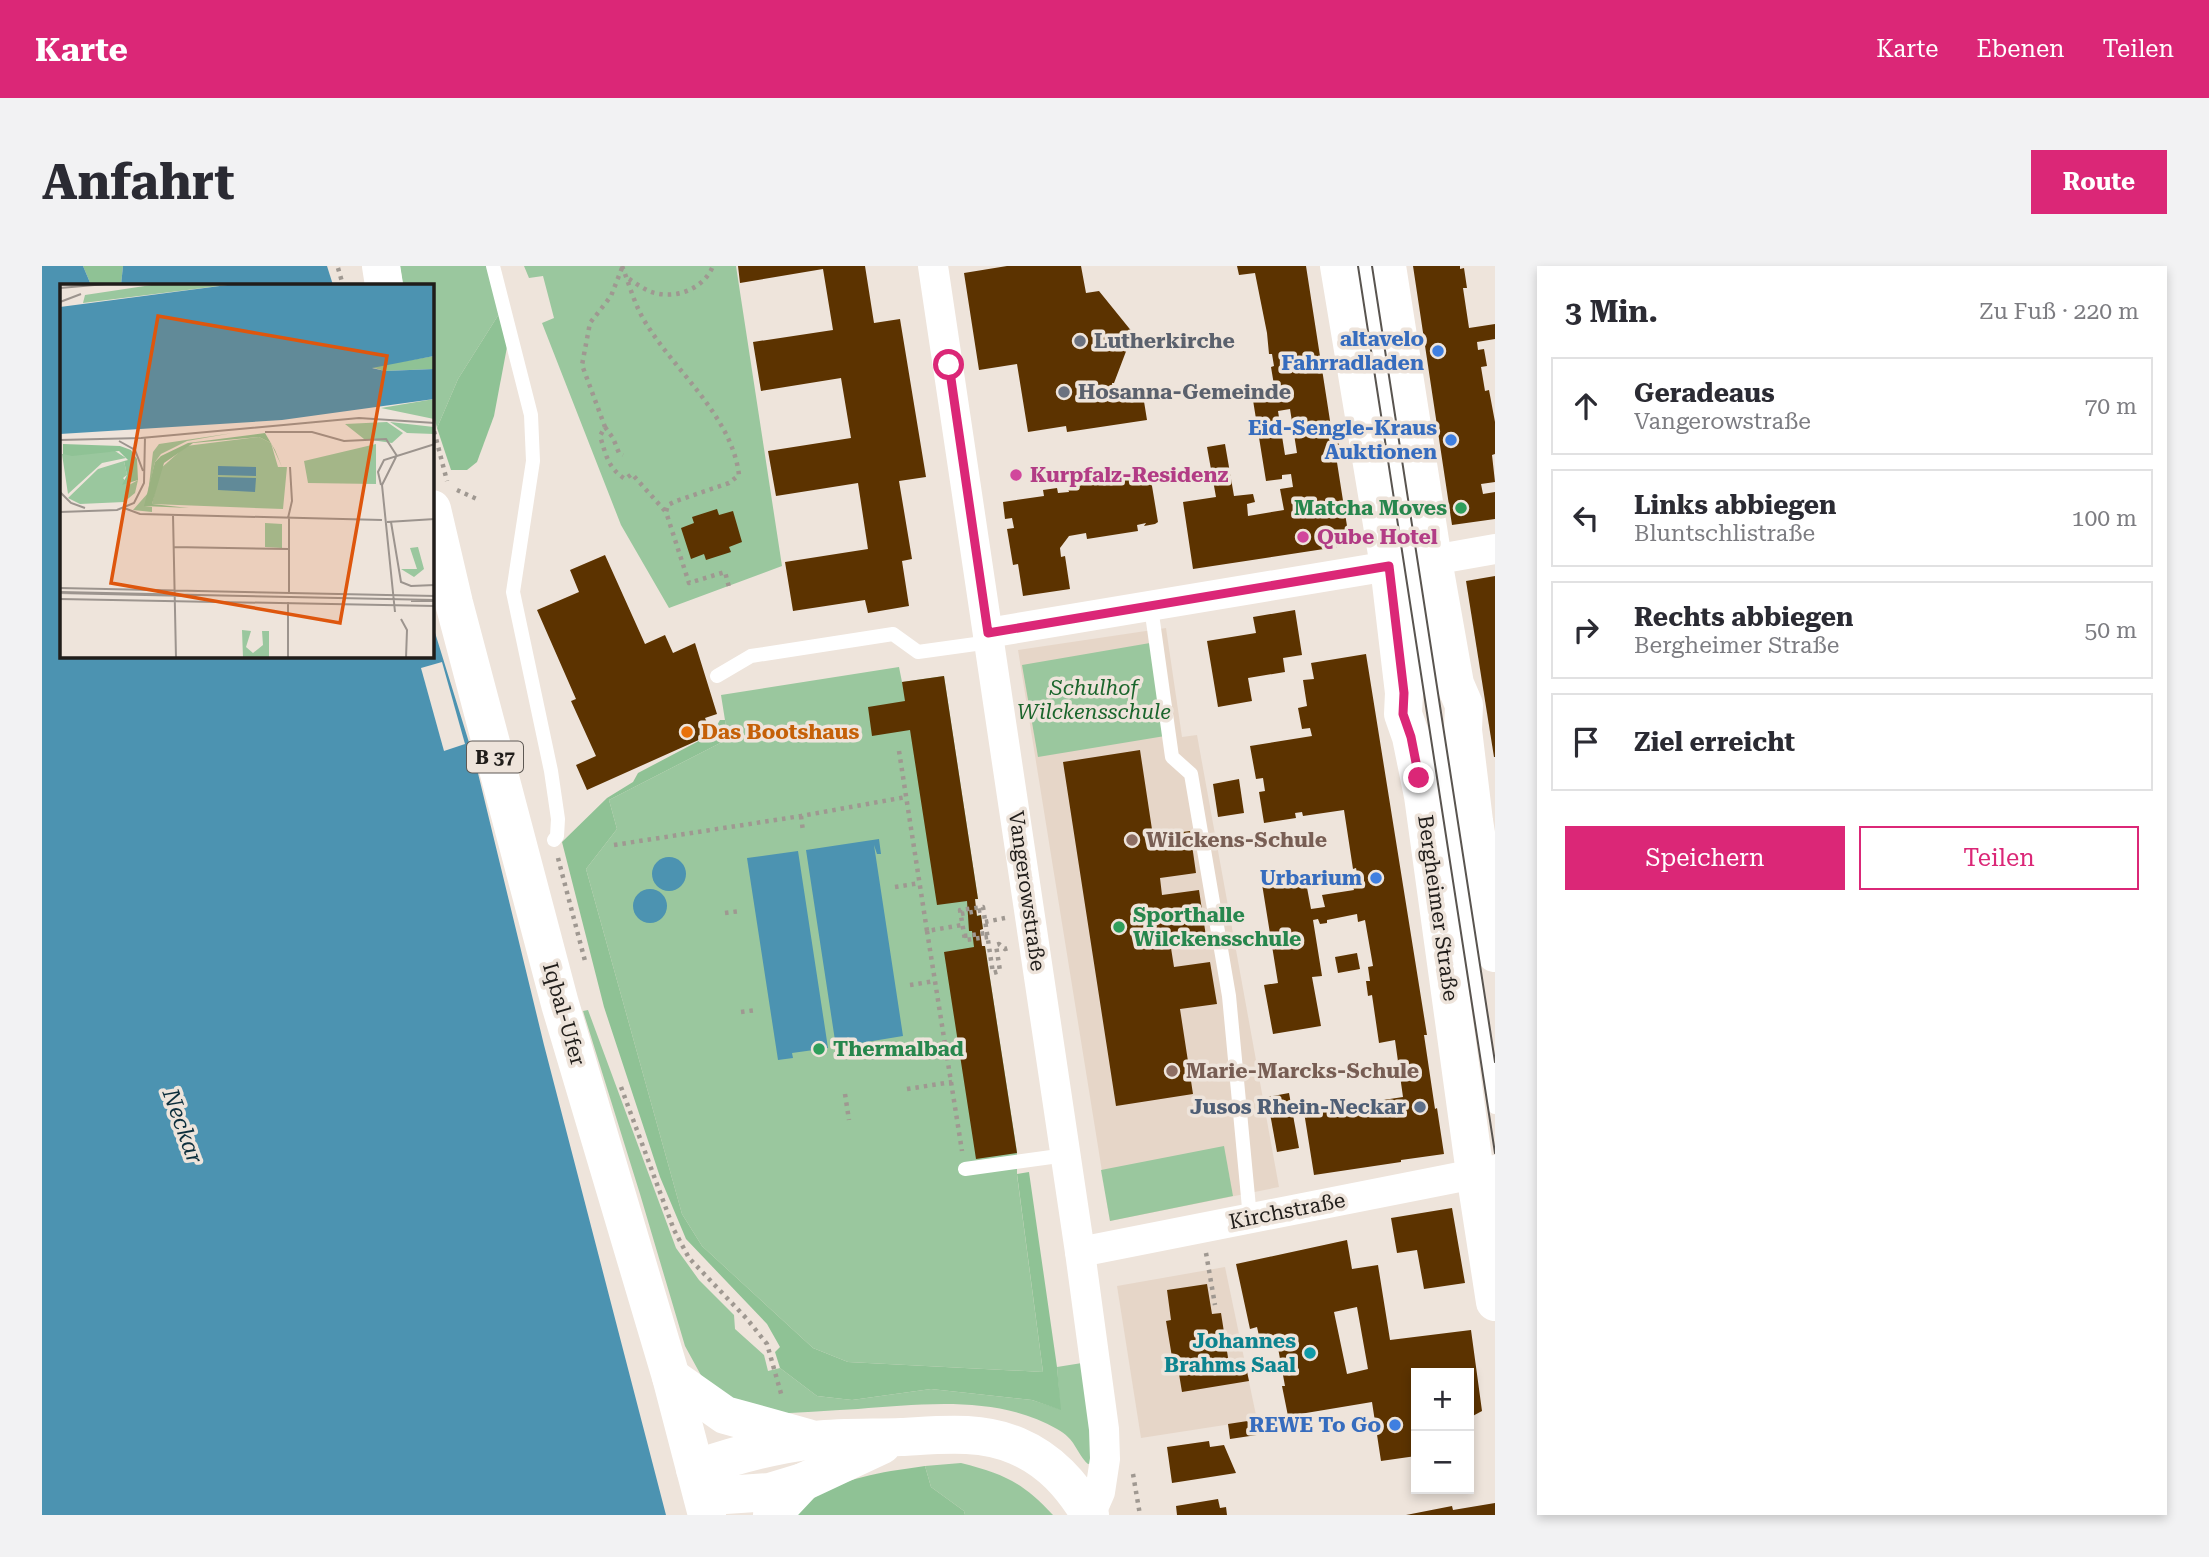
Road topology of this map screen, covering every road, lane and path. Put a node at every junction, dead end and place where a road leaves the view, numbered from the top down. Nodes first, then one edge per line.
1 (381, 266) edge
2 (493, 266) edge
3 (713, 266) edge
4 (933, 266) edge
5 (1339, 266) edge
6 (1365, 266) edge
7 (1387, 266) edge
8 (622, 267) edge
9 (628, 279) junction
10 (384, 284) edge
11 (605, 427) junction
12 (434, 431) edge
13 (623, 455) dead end
14 (442, 461) dead end
15 (666, 512) junction
16 (434, 518) edge
17 (1495, 549) edge
18 (1433, 559) junction
19 (1389, 566) junction
20 (729, 587) dead end
21 (1150, 607) junction
22 (989, 638) junction
23 (717, 676) dead end
24 (899, 751) dead end
25 (906, 797) junction
26 (801, 816) junction
27 (803, 831) dead end
28 (554, 840) joint
29 (614, 845) dead end
30 (920, 883) junction
31 (895, 887) dead end
32 (740, 911) dead end
33 (725, 913) dead end
34 (997, 920) dead end
35 (985, 922) junction
36 (962, 925) junction
37 (927, 931) junction
38 (987, 935) junction
39 (1034, 944) junction
40 (1495, 953) edge
41 (587, 972) dead end
42 (935, 981) junction
43 (909, 985) dead end
44 (756, 1010) dead end
45 (741, 1012) dead end
46 (619, 1080) dead end
47 (951, 1082) junction
48 (906, 1089) dead end
49 (845, 1094) dead end
50 (1495, 1107) edge
51 (849, 1120) dead end
52 (1066, 1156) junction
53 (965, 1169) joint
54 (1485, 1171) edge
55 (1250, 1218) junction
56 (1080, 1252) junction
57 (1212, 1286) dead end
58 (1495, 1302) edge
59 (1214, 1304) dead end
60 (769, 1354) dead end
61 (671, 1377) junction
62 (903, 1436) junction
63 (813, 1440) junction
64 (803, 1482) junction
65 (701, 1493) edge
66 (772, 1515) edge
67 (1090, 1515) edge

1 - 10 main road
2 - 28 lane
3 - 9 path
4 - 22 street, Vangerowstraße
5 - 19 main road, Bergheimer Straße
6 - 50 lane
7 - 18 main road
8 - 9 path
8 - 11 path
9 - 15 path
11 - 13 path
11 - 15 path
12 - 14 path
15 - 20 path
16 - 61 main road, Iqbal-Ufer / B 37
17 - 18 street
18 - 40 main road
19 - 21 street
19 - 54 main road, Bergheimer Straße
21 - 22 street
21 - 55 lane
22 - 23 lane
22 - 39 street, Vangerowstraße
24 - 25 path
25 - 26 path
25 - 30 path
26 - 27 path
26 - 29 path
28 - 41 path
30 - 31 path
30 - 37 path
32 - 33 path
34 - 35 path
35 - 36 path
35 - 38 path
36 - 37 path
36 - 38 path
37 - 42 path
38 - 39 path
39 - 52 street, Vangerowstraße
42 - 43 path
42 - 47 path
44 - 45 path
46 - 60 path
47 - 48 path
47 - 53 path
49 - 51 path
52 - 53 lane
52 - 56 street, Vangerowstraße
54 - 55 street, Kirchstraße
54 - 58 main road, Bergheimer Straße
55 - 56 street, Kirchstraße
56 - 67 street, Vangerowstraße
57 - 59 path
61 - 63 main road
61 - 65 main road, Iqbal-Ufer / B 37
62 - 63 main road
62 - 64 main road
62 - 67 main road
63 - 65 main road
64 - 65 main road
64 - 66 main road

